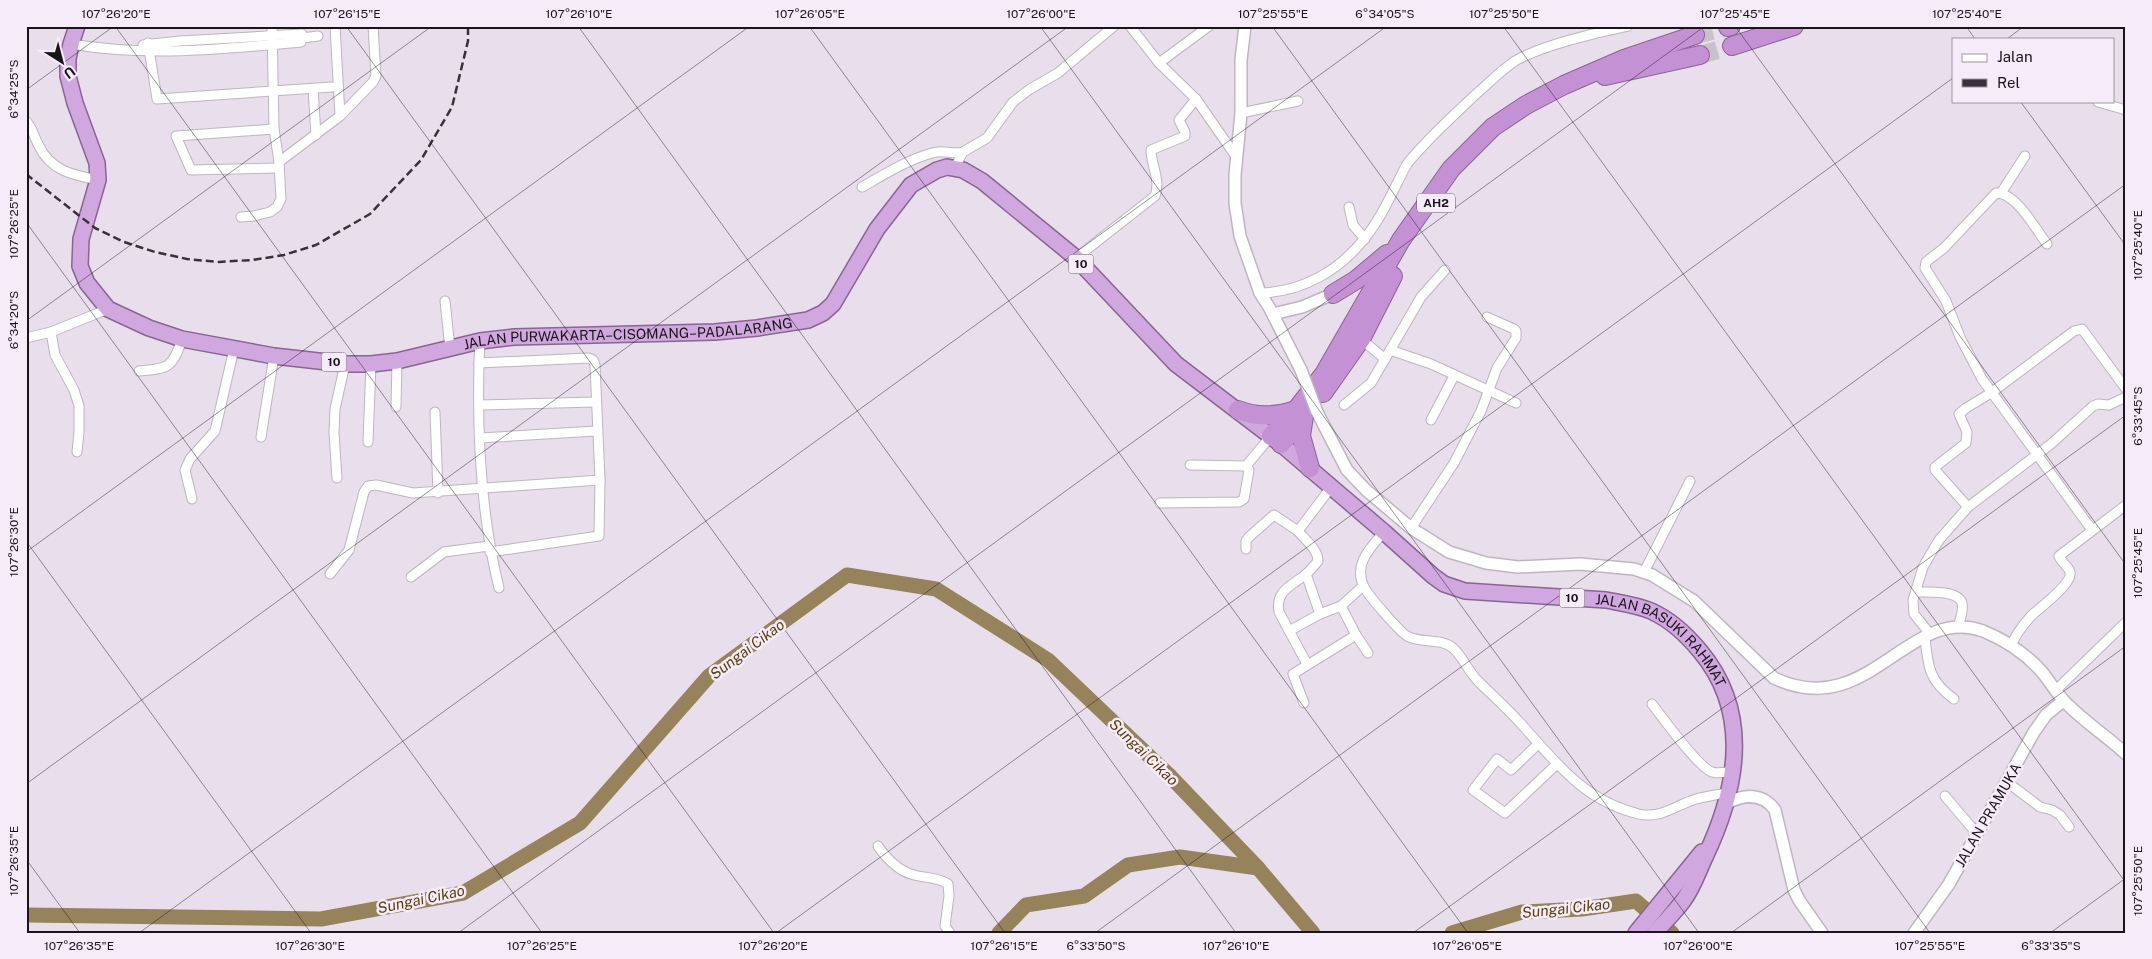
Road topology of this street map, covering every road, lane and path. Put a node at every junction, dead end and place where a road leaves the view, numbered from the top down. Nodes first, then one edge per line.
1 (77, 26) edge
2 (335, 26) edge
3 (372, 26) edge
4 (1114, 26) edge
5 (1130, 26) edge
6 (1209, 26) edge
7 (1245, 26) edge
8 (1628, 26) edge
9 (1794, 26) edge
10 (272, 30) edge
11 (1695, 35) tunnel mouth
12 (318, 36) dead end
13 (213, 38) junction
14 (302, 38) junction
15 (70, 44) junction
16 (273, 44) junction
17 (1732, 46) tunnel mouth
18 (149, 48) junction
19 (214, 49) junction
20 (1700, 55) tunnel mouth
21 (1159, 63) junction
22 (332, 87) dead end
23 (313, 89) junction
24 (273, 92) junction
25 (1196, 99) junction
26 (1298, 100) dead end
27 (2098, 102) edge
28 (2126, 110) edge
29 (1241, 113) junction
30 (340, 116) junction
31 (26, 121) edge
32 (274, 129) junction
33 (316, 135) junction
34 (963, 152) junction
35 (2025, 156) dead end
36 (1237, 158) junction
37 (279, 165) junction
38 (955, 168) junction
39 (98, 180) junction
40 (862, 187) dead end
41 (2002, 193) junction
42 (1348, 207) dead end
43 (241, 216) dead end
44 (1365, 239) junction
45 (1400, 240) junction
46 (2047, 244) dead end
47 (1076, 258) junction
48 (1445, 270) dead end
49 (1260, 293) junction
50 (1333, 294) junction
51 (445, 301) dead end
52 (108, 309) junction
53 (1273, 314) junction
54 (1487, 318) dead end
55 (51, 332) junction
56 (1356, 333) junction
57 (26, 338) edge
58 (182, 339) junction
59 (480, 341) junction
60 (234, 348) junction
61 (450, 348) junction
62 (1390, 350) junction
63 (274, 356) junction
64 (1385, 359) junction
65 (397, 361) junction
66 (479, 363) junction
67 (346, 364) junction
68 (371, 364) junction
69 (138, 371) dead end
70 (1454, 376) junction
71 (2126, 389) edge
72 (1488, 390) junction
73 (1991, 393) junction
74 (2126, 397) edge
75 (596, 402) junction
76 (1516, 402) dead end
77 (479, 405) junction
78 (1344, 405) dead end
79 (396, 407) dead end
80 (1238, 410) junction
81 (435, 412) dead end
82 (1306, 413) junction
83 (1431, 420) dead end
84 (596, 431) junction
85 (261, 437) dead end
86 (481, 438) junction
87 (1276, 440) junction
88 (368, 442) dead end
89 (77, 452) dead end
90 (2035, 455) junction
91 (1190, 465) dead end
92 (1246, 466) junction
93 (1310, 468) junction
94 (337, 478) dead end
95 (600, 480) junction
96 (1690, 481) dead end
97 (1332, 486) junction
98 (483, 489) junction
99 (438, 493) junction
100 (192, 499) dead end
101 (1160, 503) dead end
102 (2126, 505) edge
103 (1968, 507) junction
104 (1411, 528) junction
105 (2092, 530) junction
106 (1298, 531) junction
107 (1384, 532) junction
108 (490, 549) junction
109 (1246, 549) dead end
110 (1644, 572) junction
111 (330, 574) dead end
112 (1306, 574) junction
113 (410, 577) dead end
114 (1364, 586) junction
115 (499, 588) dead end
116 (1916, 592) junction
117 (1341, 606) junction
118 (1320, 614) junction
119 (2126, 622) edge
120 (1958, 627) junction
121 (1289, 631) junction
122 (1356, 635) junction
123 (1927, 636) junction
124 (2011, 646) junction
125 (1368, 653) dead end
126 (1307, 664) junction
127 (2056, 690) junction
128 (1954, 699) dead end
129 (2063, 701) junction
130 (1304, 702) dead end
131 (1652, 704) dead end
132 (1538, 744) junction
133 (2126, 754) edge
134 (1557, 764) junction
135 (2008, 782) junction
136 (1730, 787) junction
137 (1745, 796) junction
138 (1945, 796) dead end
139 (2069, 827) dead end
140 (1977, 834) junction
141 (1714, 840) junction
142 (878, 846) dead end
143 (950, 933) edge
144 (1636, 933) edge
145 (1655, 933) edge
146 (1822, 933) edge
147 (1914, 933) edge

1 - 15 highway, JALAN PURWAKARTA–CISOMANG–PADALARANG / 10
2 - 30 street
3 - 30 street
4 - 34 street
5 - 21 street
6 - 21 street
7 - 29 street
8 - 44 street
9 - 17 highway
10 - 13 street
10 - 14 street
10 - 16 street
11 - 45 highway
12 - 14 street
13 - 18 street
13 - 19 street
14 - 16 street
15 - 18 street
15 - 39 highway, JALAN PURWAKARTA–CISOMANG–PADALARANG / 10
16 - 19 street
16 - 24 street
18 - 19 street
18 - 24 street
20 - 56 highway, AH2
21 - 25 street
22 - 23 street
23 - 24 street
23 - 33 street
24 - 32 street
25 - 36 street
25 - 47 street
26 - 29 street
27 - 28 street
29 - 36 street
30 - 33 street
31 - 39 street
32 - 37 street
32 - 37 street
33 - 37 street
34 - 38 street
34 - 40 street
35 - 41 street
36 - 49 street
37 - 43 street
38 - 47 highway, 10
38 - 59 highway, JALAN PURWAKARTA–CISOMANG–PADALARANG / 10
39 - 52 highway, JALAN PURWAKARTA–CISOMANG–PADALARANG / 10
41 - 46 street
41 - 73 street
42 - 44 street
44 - 49 street
45 - 50 highway
45 - 56 highway
47 - 80 highway, 10
48 - 62 street
49 - 53 street
50 - 53 street
50 - 56 highway
51 - 61 street
52 - 55 street
52 - 58 highway, JALAN PURWAKARTA–CISOMANG–PADALARANG / 10
53 - 82 street, bridge
54 - 72 street
55 - 57 street
55 - 89 street
56 - 64 street
56 - 82 highway, AH2
58 - 60 highway, JALAN PURWAKARTA–CISOMANG–PADALARANG / 10
58 - 69 street
59 - 61 highway, JALAN PURWAKARTA–CISOMANG–PADALARANG / 10
59 - 66 street
60 - 63 highway, JALAN PURWAKARTA–CISOMANG–PADALARANG / 10
60 - 100 street
61 - 65 highway, JALAN PURWAKARTA–CISOMANG–PADALARANG / 10
62 - 64 street
62 - 70 street
63 - 67 highway, JALAN PURWAKARTA–CISOMANG–PADALARANG / 10
63 - 85 street
64 - 78 street
65 - 68 highway, JALAN PURWAKARTA–CISOMANG–PADALARANG / 10
65 - 79 street
66 - 75 street
66 - 77 street
67 - 68 highway, JALAN PURWAKARTA–CISOMANG–PADALARANG / 10
67 - 94 street
68 - 88 street
70 - 72 street
70 - 83 street
71 - 73 street
72 - 76 street
72 - 104 street
73 - 90 street
73 - 103 street
74 - 90 street
75 - 77 street
75 - 84 street
77 - 86 street
80 - 82 highway
80 - 87 highway, 10
81 - 99 street
82 - 87 highway, AH2
82 - 93 highway
82 - 104 street
84 - 86 street
84 - 95 street
86 - 98 street
87 - 92 street
87 - 93 highway, JALAN BASUKI RAHMAT / 10
90 - 103 street
90 - 105 street
91 - 92 street
92 - 101 street
93 - 97 highway, JALAN BASUKI RAHMAT / 10
95 - 98 street
95 - 108 street
96 - 110 street
97 - 106 street
97 - 107 highway, JALAN BASUKI RAHMAT / 10
98 - 99 street
98 - 108 street
99 - 111 street
102 - 105 street
103 - 116 street
104 - 110 street
105 - 124 street
106 - 109 street
106 - 112 street
107 - 114 street
107 - 136 highway, JALAN BASUKI RAHMAT / 10
108 - 113 street
108 - 115 street
110 - 123 street
112 - 118 street
112 - 121 street
114 - 117 street
114 - 132 street
116 - 120 street
116 - 123 street
117 - 118 street
117 - 122 street
118 - 121 street
119 - 127 street
120 - 123 street
120 - 124 street
121 - 126 street
122 - 125 street
122 - 126 street
123 - 128 street
124 - 127 street
126 - 130 street
127 - 129 street
129 - 133 street
129 - 135 street, JALAN PRAMUKA
131 - 136 street
132 - 134 street
132 - 134 street
134 - 136 street
135 - 139 street
135 - 140 street, JALAN PRAMUKA
136 - 137 street
136 - 137 street
136 - 141 highway, JALAN BASUKI RAHMAT / 10
137 - 146 street
138 - 140 street
140 - 147 street, JALAN PRAMUKA
141 - 144 highway, JALAN BASUKI RAHMAT / 10
141 - 145 highway, JALAN BASUKI RAHMAT / 10
142 - 143 street

